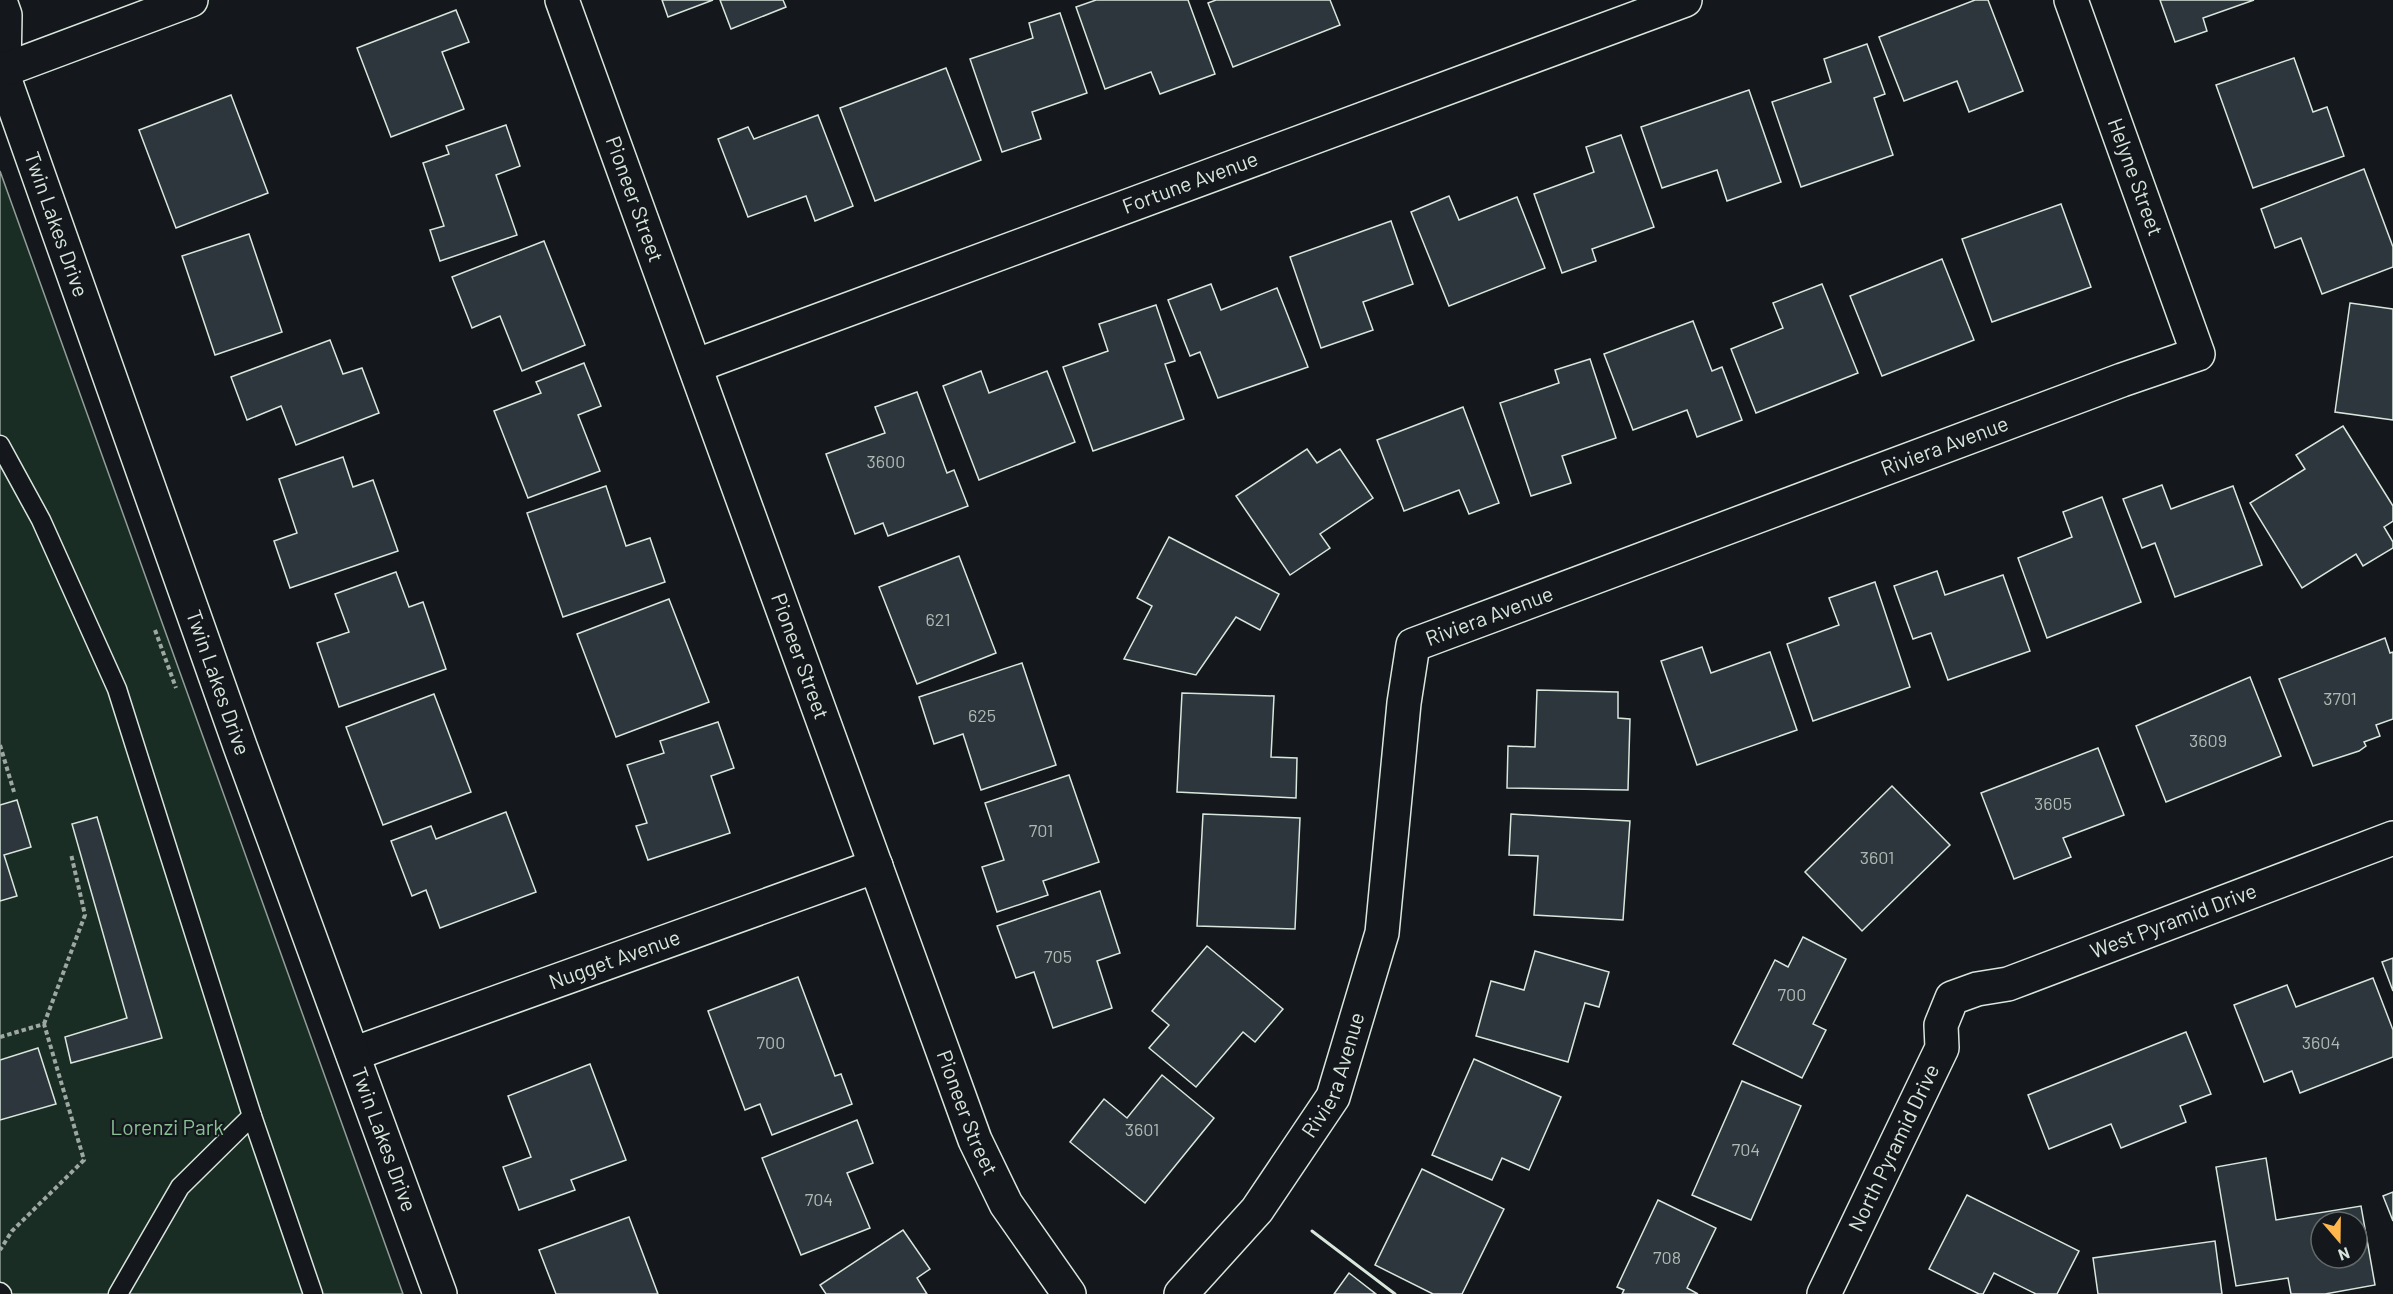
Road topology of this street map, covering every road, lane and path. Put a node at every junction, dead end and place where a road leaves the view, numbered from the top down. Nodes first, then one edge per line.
1 (191, 0) edge
2 (562, 0) edge
3 (1685, 0) edge
4 (2071, 0) edge
5 (0, 1) edge
6 (2, 68) edge
7 (2198, 354) joint
8 (695, 366) junction
9 (0, 445) edge
10 (0, 745) edge
11 (14, 792) dead end
12 (2393, 838) edge
13 (71, 855) dead end
14 (876, 866) junction
15 (1952, 998) joint
16 (44, 1024) junction
17 (0, 1037) edge
18 (353, 1054) junction
19 (252, 1116) junction
20 (0, 1250) edge
21 (118, 1294) edge
22 (313, 1294) edge
23 (440, 1294) edge
24 (1069, 1294) edge
25 (1181, 1294) edge
26 (1824, 1294) edge

1 - 6 street
2 - 8 street, Pioneer Street
3 - 8 street, Fortune Avenue
4 - 7 street, Helyne Street
5 - 6 street, Twin Lakes Drive
6 - 18 street, Twin Lakes Drive
7 - 25 street, Riviera Avenue
8 - 14 street, Pioneer Street
9 - 19 lane
10 - 11 path
12 - 15 street, West Pyramid Drive
13 - 16 path
14 - 18 street, Nugget Avenue
14 - 24 street, Pioneer Street
15 - 26 street, North Pyramid Drive
16 - 17 path
16 - 20 path
18 - 23 street, Twin Lakes Drive
19 - 21 lane
19 - 22 lane

